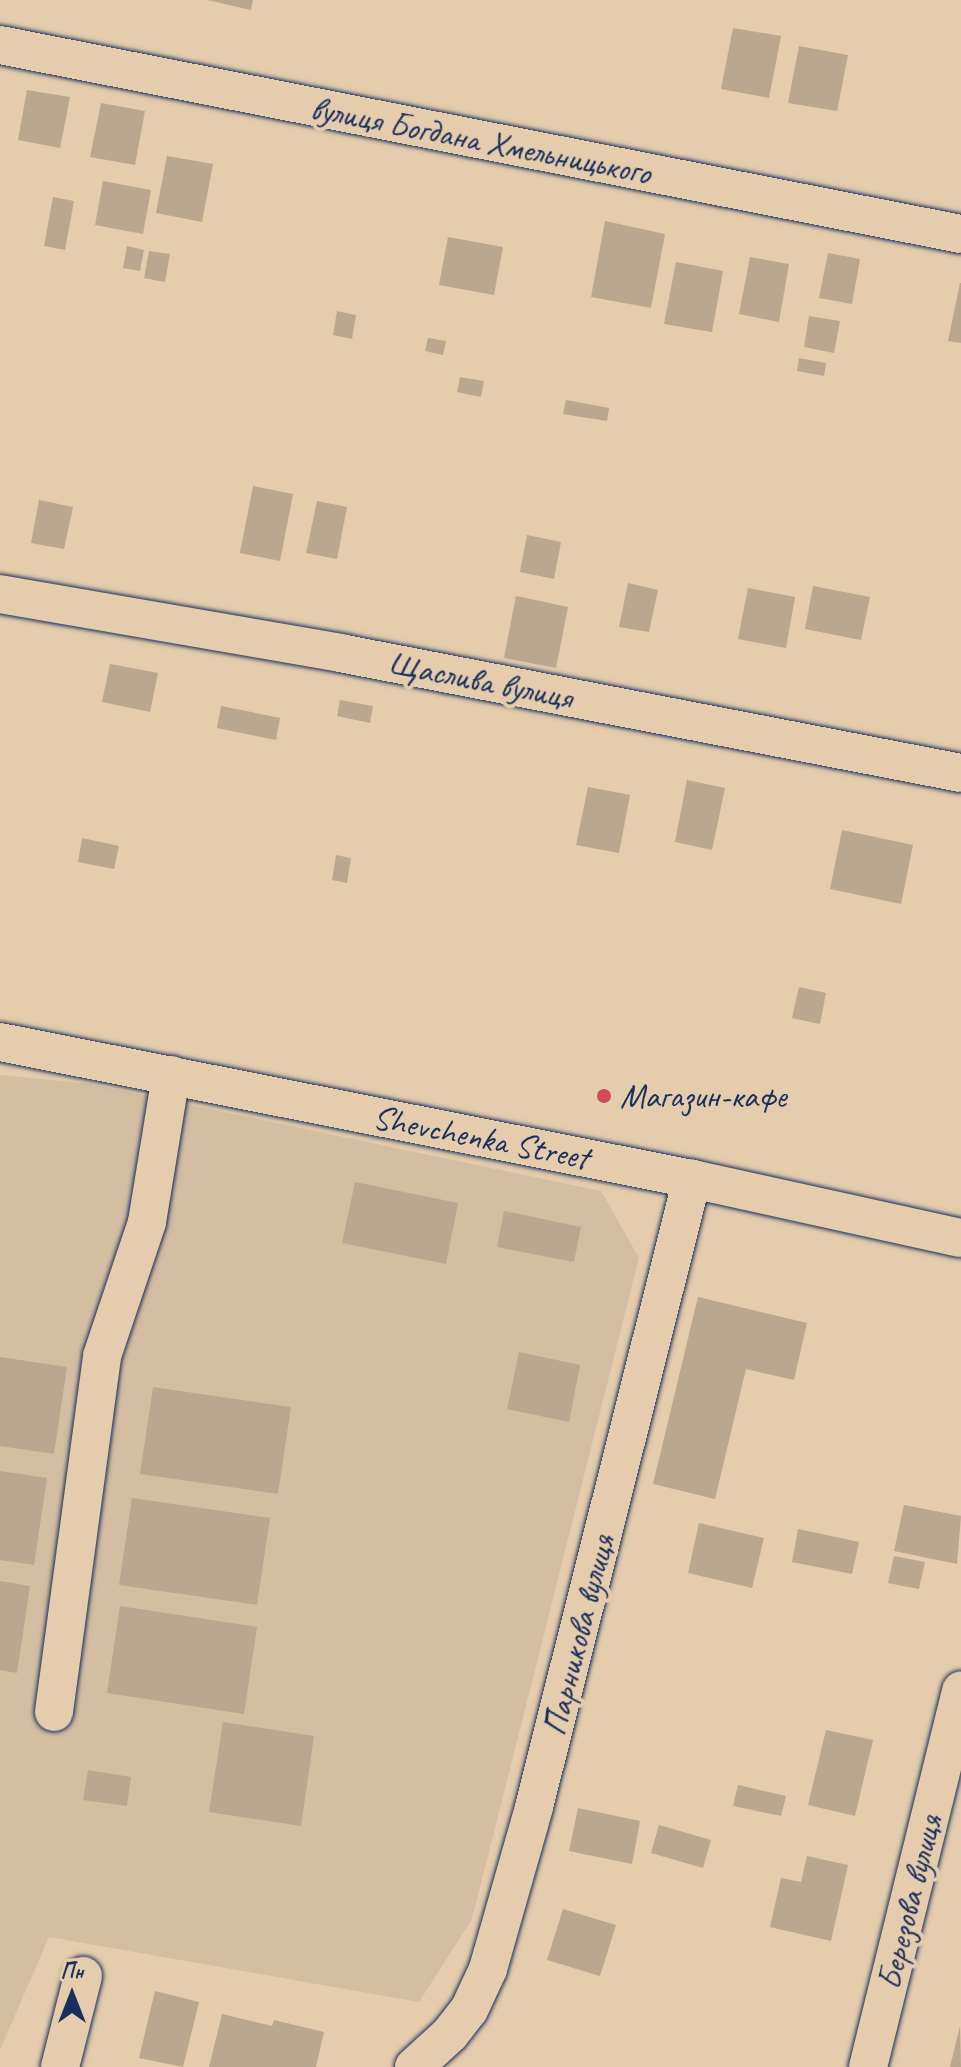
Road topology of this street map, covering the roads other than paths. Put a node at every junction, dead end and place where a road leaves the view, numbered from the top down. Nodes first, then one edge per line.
1 (0, 45) edge
2 (961, 234) edge
3 (0, 594) edge
4 (961, 773) edge
5 (0, 1042) edge
6 (171, 1075) junction
7 (692, 1179) junction
8 (961, 1238) edge
9 (961, 1690) edge
10 (54, 1712) dead end
11 (83, 1976) dead end
12 (60, 2067) edge
13 (414, 2067) edge
14 (868, 2067) edge

1 - 2 street, вулиця Богдана Хмельницького
3 - 4 street, Щаслива вулиця
5 - 6 street, Shevchenka Street
6 - 7 street, Shevchenka Street
6 - 10 street
7 - 8 street, Shevchenka Street
7 - 13 street, Парникова вулиця
9 - 14 street, Березова вулиця
11 - 12 street

